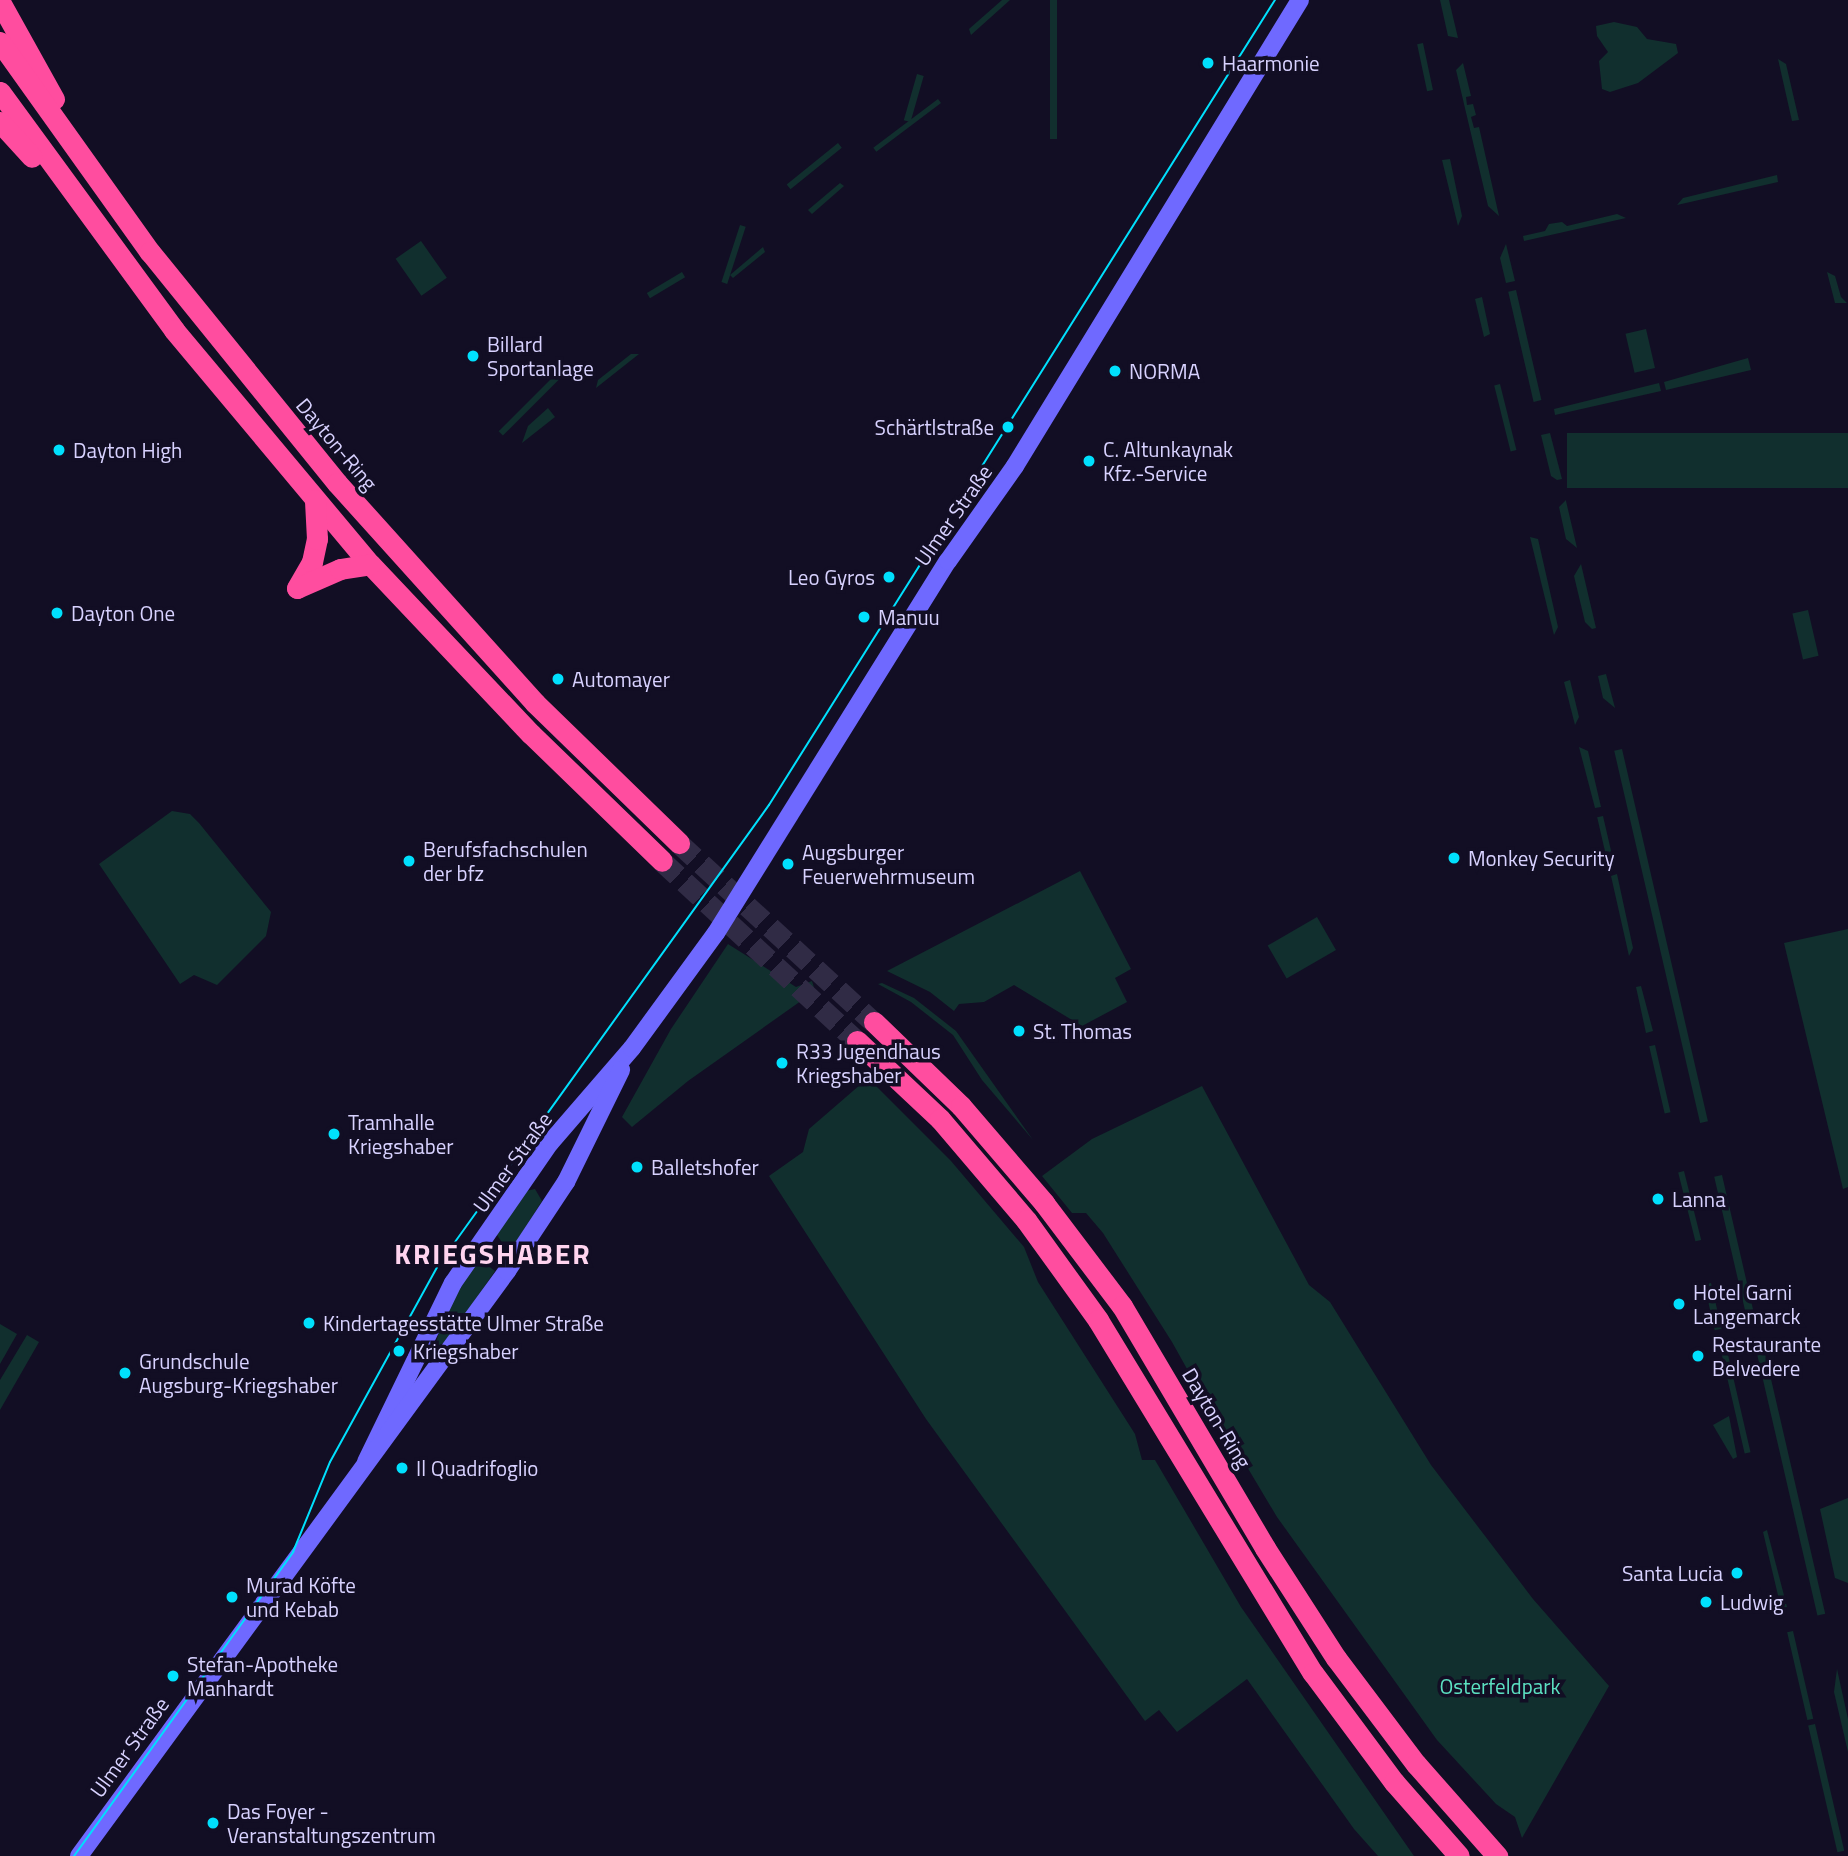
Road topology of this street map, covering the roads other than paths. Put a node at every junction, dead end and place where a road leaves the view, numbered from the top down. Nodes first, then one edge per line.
1 (1300, 0) edge
2 (0, 2) edge
3 (0, 42) edge
4 (0, 92) edge
5 (0, 122) edge
6 (105, 193) junction
7 (82, 210) junction
8 (316, 500) junction
9 (370, 564) junction
10 (679, 843) tunnel mouth
11 (662, 860) tunnel mouth
12 (874, 1021) tunnel mouth
13 (857, 1041) tunnel mouth
14 (632, 1048) junction
15 (366, 1462) junction
16 (79, 1856) edge
17 (1459, 1856) edge
18 (1497, 1856) edge

1 - 14 street, Ulmer Straße
2 - 6 highway
3 - 6 highway, Dayton-Ring
4 - 7 highway
5 - 7 highway
6 - 10 highway, Dayton-Ring
7 - 8 highway
8 - 9 highway
8 - 9 highway
9 - 11 highway
12 - 18 highway, Dayton-Ring
13 - 17 highway
14 - 15 street, Ulmer Straße
14 - 15 street, Ulmer Straße
15 - 16 street, Ulmer Straße

